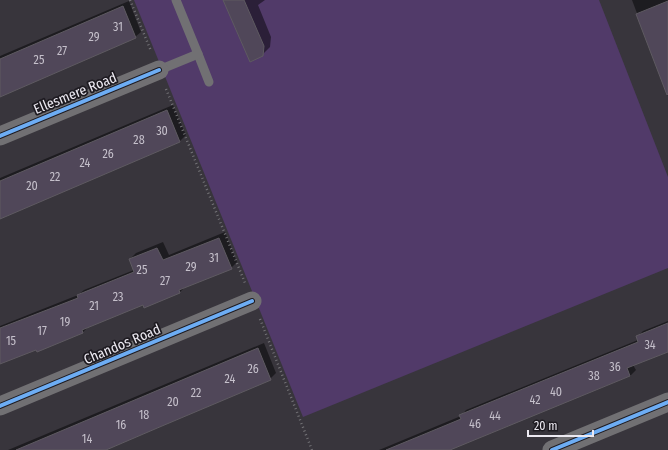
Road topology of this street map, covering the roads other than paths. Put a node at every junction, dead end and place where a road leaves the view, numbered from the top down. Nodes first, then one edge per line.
1 (176, 0) edge
2 (198, 54) junction
3 (159, 70) joint
4 (209, 82) dead end
5 (0, 136) edge
6 (252, 301) road end
7 (668, 402) edge
8 (0, 406) edge
9 (552, 450) edge

1 - 2 lane
2 - 3 lane
2 - 4 lane
3 - 5 street, Ellesmere Road
6 - 8 street, Chandos Road
7 - 9 street

